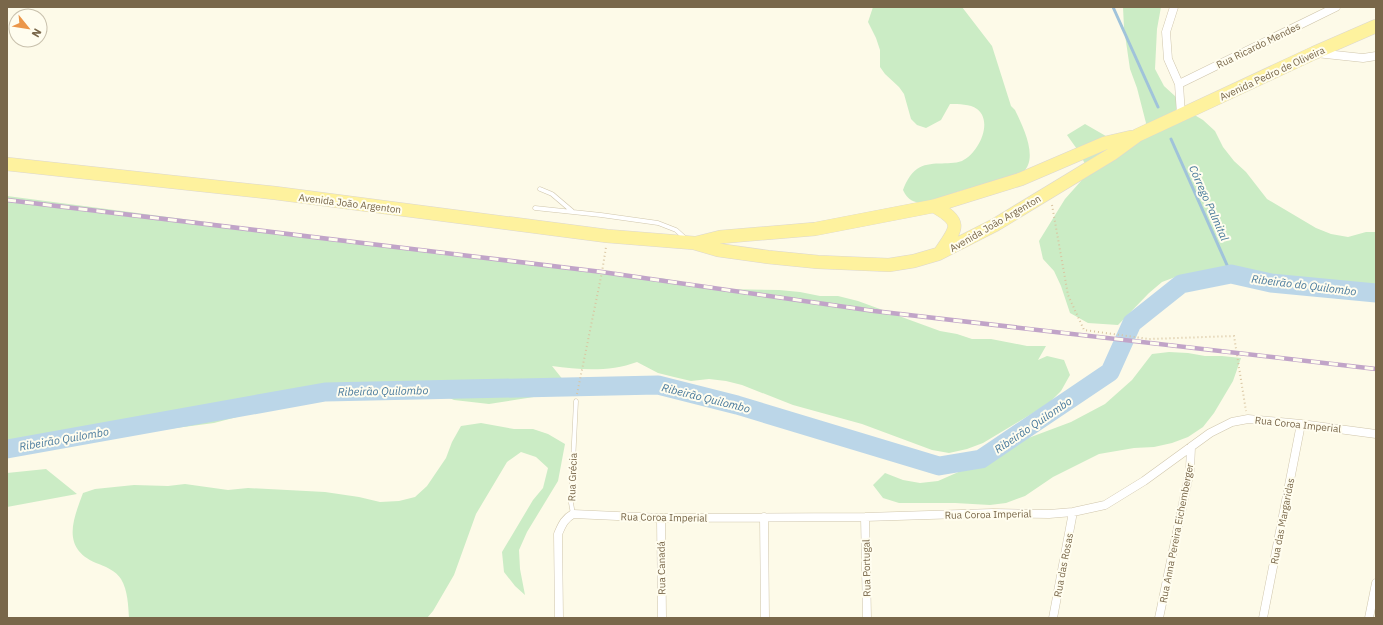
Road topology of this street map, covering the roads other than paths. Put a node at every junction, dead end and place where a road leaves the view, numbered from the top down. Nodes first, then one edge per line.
1 (1174, 7) edge
2 (1336, 7) edge
3 (1376, 26) edge
4 (1314, 53) junction
5 (1376, 56) edge
6 (1179, 84) junction
7 (1181, 115) junction
8 (1164, 123) joint
9 (1138, 135) junction
10 (7, 164) edge
11 (540, 189) dead end
12 (934, 206) junction
13 (535, 208) dead end
14 (573, 211) junction
15 (692, 243) junction
16 (938, 254) junction
17 (576, 401) road end
18 (1301, 424) junction
19 (1376, 434) edge
20 (1191, 447) junction
21 (1073, 512) junction
22 (573, 514) junction
23 (764, 517) junction
24 (865, 517) junction
25 (661, 518) junction
26 (1376, 583) edge
27 (559, 618) edge
28 (662, 618) edge
29 (765, 618) edge
30 (867, 618) edge
31 (1053, 618) edge
32 (1160, 618) edge
33 (1263, 618) edge
34 (1369, 618) edge

1 - 6 street
2 - 6 street, Rua Ricardo Mendes
3 - 4 main road, Avenida Pedro de Oliveira
4 - 5 street
4 - 7 main road, Avenida Pedro de Oliveira
6 - 7 street
7 - 8 main road, Avenida Pedro de Oliveira
8 - 9 main road, Avenida João Argenton
9 - 12 main road, Avenida João Argenton
9 - 16 main road, Avenida João Argenton
10 - 15 main road, Avenida João Argenton
11 - 14 lane
12 - 15 main road, Avenida João Argenton
12 - 16 main road
13 - 14 lane
14 - 15 lane
15 - 16 main road, Avenida João Argenton
17 - 22 lane, Rua Grécia
18 - 19 street, Rua Coroa Imperial
18 - 20 street, Rua Coroa Imperial
18 - 33 street, Rua das Margaridas
20 - 21 street, Rua Coroa Imperial
20 - 32 street, Rua Anna Pereira Eichemberger
21 - 24 street, Rua Coroa Imperial
21 - 31 street, Rua das Rosas
22 - 25 street, Rua Coroa Imperial
22 - 27 street, Rua Grécia
23 - 24 street, Rua Coroa Imperial
23 - 25 street, Rua Coroa Imperial
23 - 29 street
24 - 30 street, Rua Portugal
25 - 28 street, Rua Canadá
26 - 34 street

